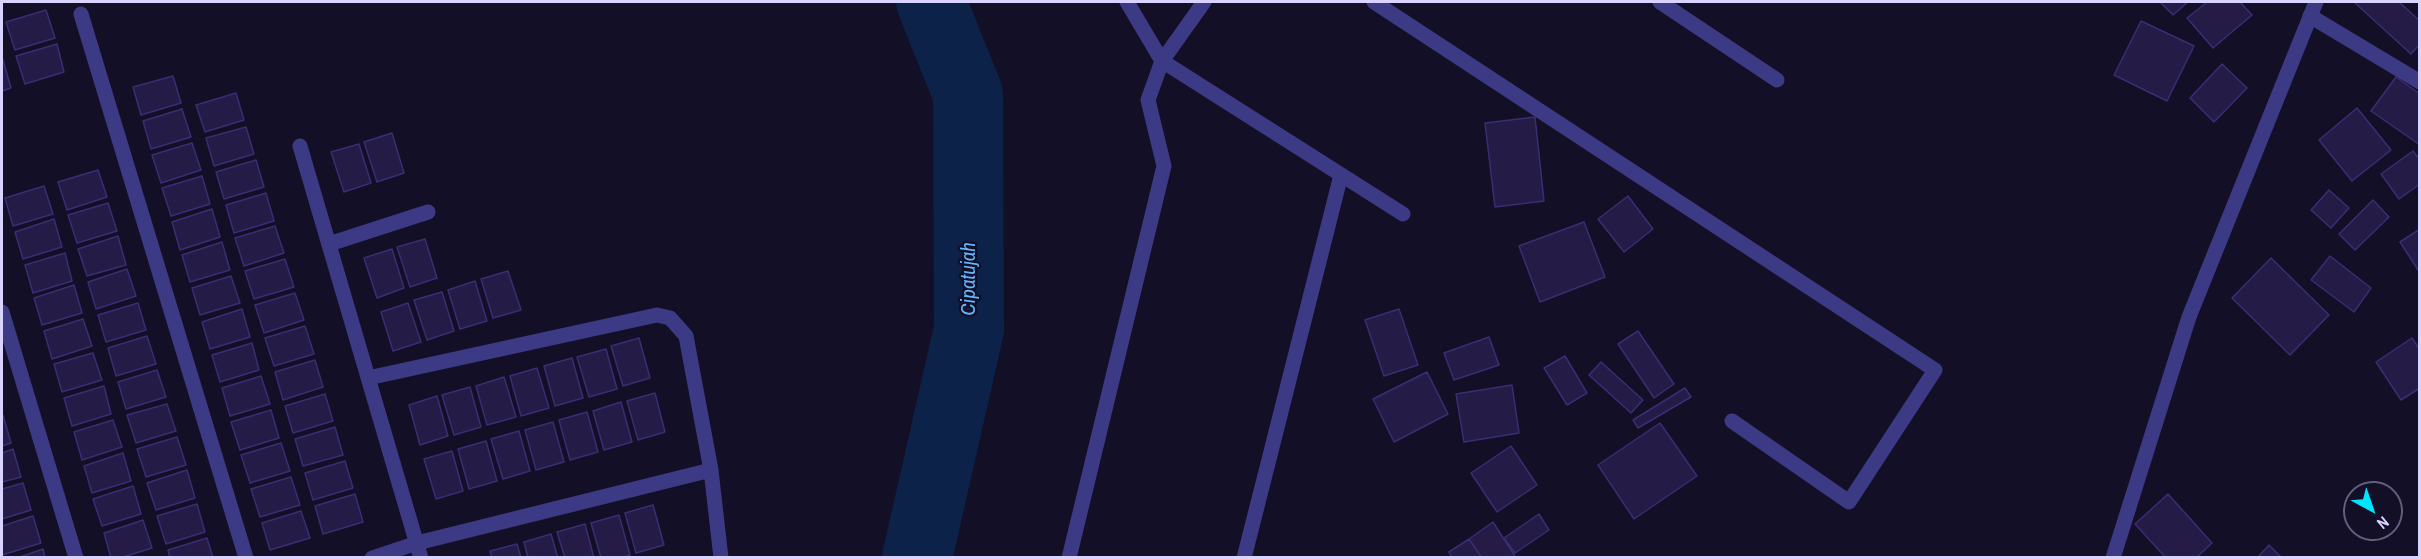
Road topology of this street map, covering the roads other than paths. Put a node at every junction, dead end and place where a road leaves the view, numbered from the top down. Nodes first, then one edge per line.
1 (1127, 2) edge
2 (1204, 2) edge
3 (1374, 2) edge
4 (1659, 2) edge
5 (2316, 2) edge
6 (81, 14) dead end
7 (2310, 16) junction
8 (1162, 61) junction
9 (1777, 80) dead end
10 (2420, 82) edge
11 (300, 146) dead end
12 (1341, 175) junction
13 (428, 212) dead end
14 (1403, 214) dead end
15 (329, 244) junction
16 (2, 312) edge
17 (368, 378) junction
18 (1732, 421) dead end
19 (711, 470) junction
20 (419, 550) edge
21 (76, 558) edge
22 (246, 558) edge
23 (372, 558) edge
24 (721, 558) edge
25 (1069, 558) edge
26 (1244, 558) edge
27 (2113, 558) edge

1 - 8 street
2 - 8 street
3 - 18 street
4 - 9 street
5 - 7 street
6 - 22 street
7 - 10 street
7 - 27 street
8 - 12 street
8 - 25 street
11 - 15 street
12 - 14 street
12 - 26 street
13 - 15 street
15 - 17 street
16 - 21 street
17 - 19 street
17 - 20 street
19 - 20 street
19 - 24 street
20 - 23 street

